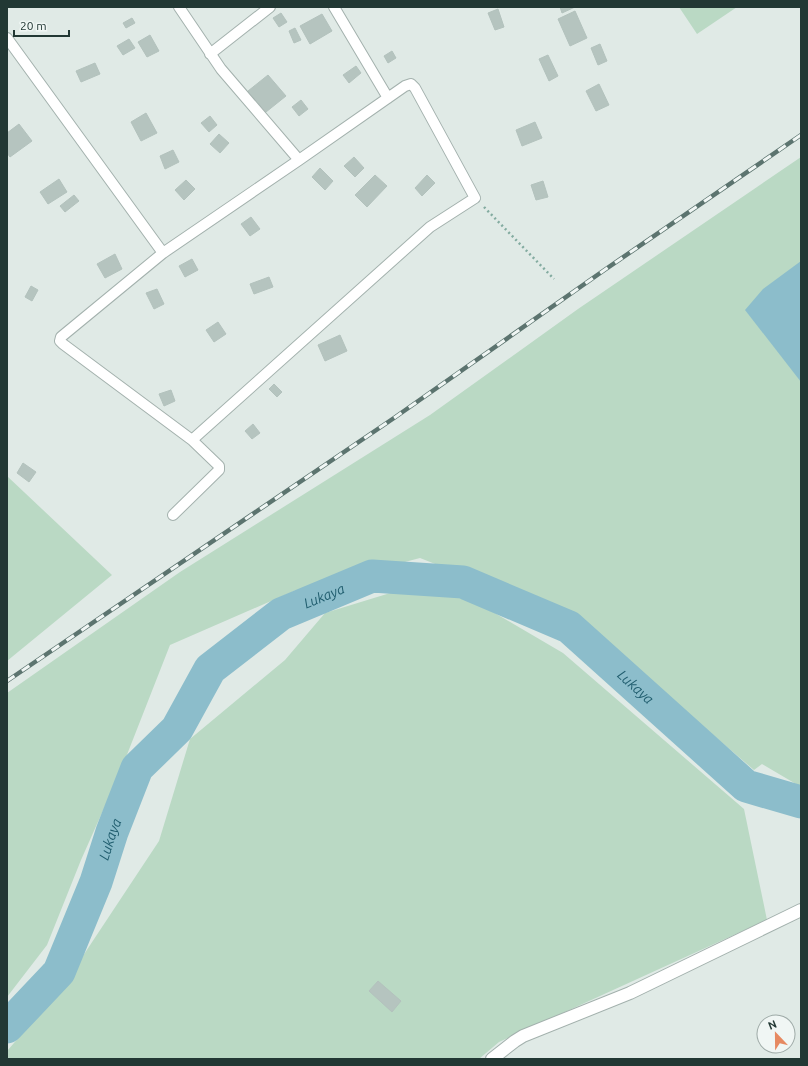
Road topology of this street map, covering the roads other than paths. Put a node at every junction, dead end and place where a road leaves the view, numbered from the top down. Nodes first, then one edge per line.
1 (179, 7) edge
2 (270, 7) edge
3 (334, 7) edge
4 (7, 38) edge
5 (210, 54) junction
6 (388, 98) junction
7 (299, 160) junction
8 (163, 253) junction
9 (192, 440) junction
10 (173, 515) dead end
11 (801, 910) edge
12 (492, 1059) edge

1 - 5 lane
2 - 5 lane
3 - 6 lane
4 - 8 lane
5 - 7 lane
6 - 7 lane
6 - 9 lane
7 - 8 lane
8 - 9 lane
9 - 10 lane
11 - 12 street

